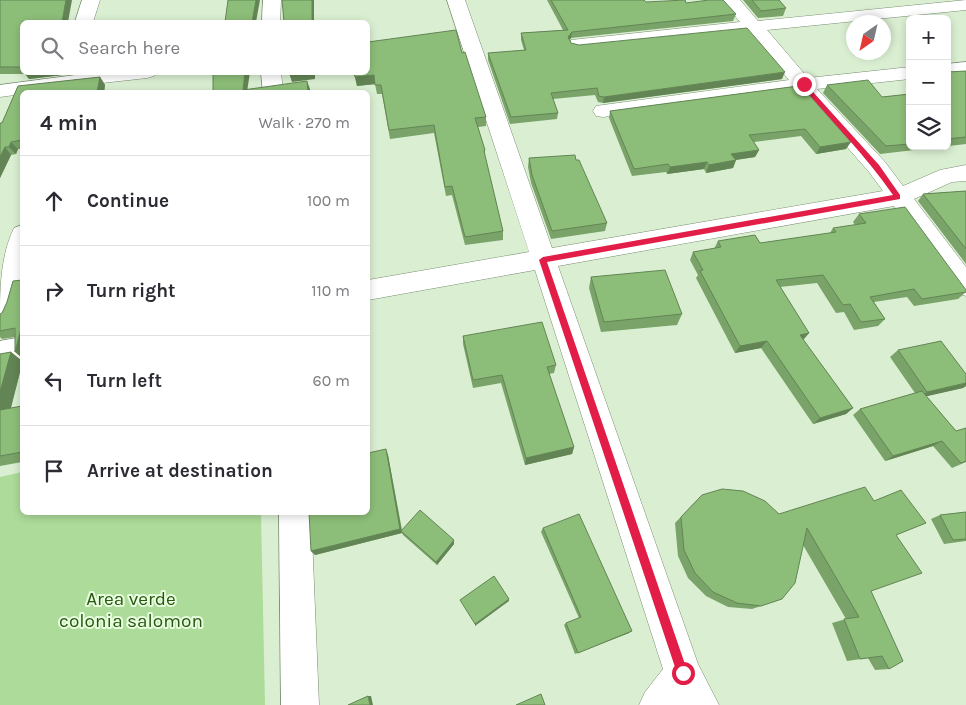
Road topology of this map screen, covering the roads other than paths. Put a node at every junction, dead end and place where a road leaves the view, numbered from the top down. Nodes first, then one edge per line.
1 (91, 0) edge
2 (272, 0) edge
3 (456, 0) edge
4 (731, 0) edge
5 (966, 5) edge
6 (85, 20) edge
7 (271, 20) edge
8 (753, 26) junction
9 (578, 44) edge
10 (966, 68) edge
11 (951, 70) edge
12 (906, 73) edge
13 (125, 75) edge
14 (271, 75) edge
15 (66, 83) edge
16 (804, 84) junction
17 (273, 90) edge
18 (0, 91) edge
19 (603, 111) dead end
20 (966, 173) edge
21 (898, 197) junction
22 (20, 241) edge
23 (543, 260) junction
24 (966, 286) edge
25 (370, 290) edge
26 (0, 312) edge
27 (20, 349) edge
28 (0, 353) edge
29 (295, 515) edge
30 (683, 673) junction
31 (300, 705) edge
32 (658, 705) edge
33 (700, 705) edge

1 - 6 street
2 - 7 street
3 - 23 street
4 - 8 street
5 - 8 street
8 - 9 street
8 - 16 street
10 - 11 street
12 - 16 street
13 - 15 street
14 - 17 street
15 - 18 street
16 - 19 street
16 - 21 street
20 - 21 street
21 - 23 street
21 - 24 street
22 - 26 street
23 - 25 street
23 - 30 street
27 - 28 street
29 - 31 street
30 - 32 street
30 - 33 street

